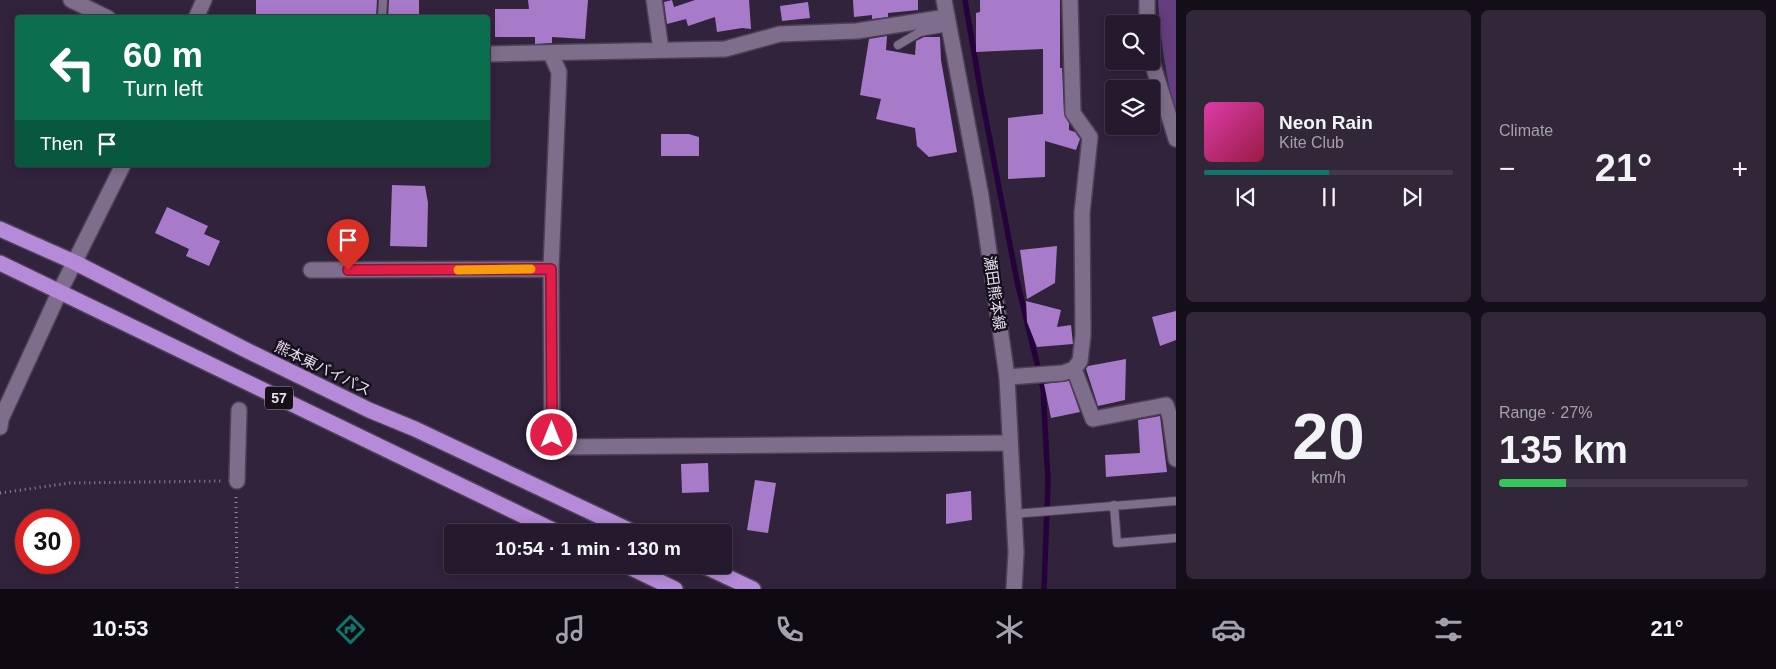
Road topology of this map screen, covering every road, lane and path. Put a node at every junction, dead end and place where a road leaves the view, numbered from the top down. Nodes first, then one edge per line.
1 (71, 0) edge
2 (204, 0) edge
3 (383, 0) edge
4 (654, 0) edge
5 (944, 0) edge
6 (1070, 0) edge
7 (1147, 0) edge
8 (102, 15) edge
9 (197, 15) edge
10 (382, 15) edge
11 (1147, 15) edge
12 (948, 22) junction
13 (898, 45) dead end
14 (661, 50) junction
15 (490, 54) edge
16 (550, 54) junction
17 (1154, 70) edge
18 (1176, 139) edge
19 (122, 167) edge
20 (0, 229) edge
21 (74, 262) junction
22 (0, 263) edge
23 (551, 269) junction
24 (311, 270) dead end
25 (60, 293) junction
26 (1074, 369) junction
27 (1007, 377) junction
28 (239, 410) dead end
29 (0, 427) edge
30 (1010, 443) junction
31 (1176, 459) edge
32 (237, 481) junction
33 (0, 493) edge
34 (1176, 501) edge
35 (1114, 505) junction
36 (1014, 514) junction
37 (541, 524) edge
38 (616, 524) edge
39 (1176, 538) edge
40 (644, 574) edge
41 (721, 574) edge
42 (237, 589) edge
43 (675, 589) edge
44 (752, 589) edge
45 (1014, 589) edge

1 - 8 street
2 - 9 street
3 - 10 lane
4 - 14 street
5 - 12 street, 瀬田熊本線
6 - 26 street
7 - 11 street
12 - 13 lane
12 - 14 street
12 - 27 street, 瀬田熊本線
14 - 16 street
15 - 16 street
16 - 23 street
17 - 18 street
19 - 21 street
20 - 21 highway, 熊本東バイパス / 57
21 - 25 street
21 - 38 highway, 熊本東バイパス / 57
22 - 25 highway, 57
23 - 24 street
23 - 30 street
25 - 29 street
25 - 37 highway, 57
26 - 27 street
26 - 31 street
27 - 30 street, 瀬田熊本線
28 - 32 street
30 - 36 street, 瀬田熊本線
32 - 33 path
32 - 42 path
34 - 35 lane
35 - 36 lane
35 - 39 lane
36 - 45 street, 瀬田熊本線
40 - 43 highway
41 - 44 highway

